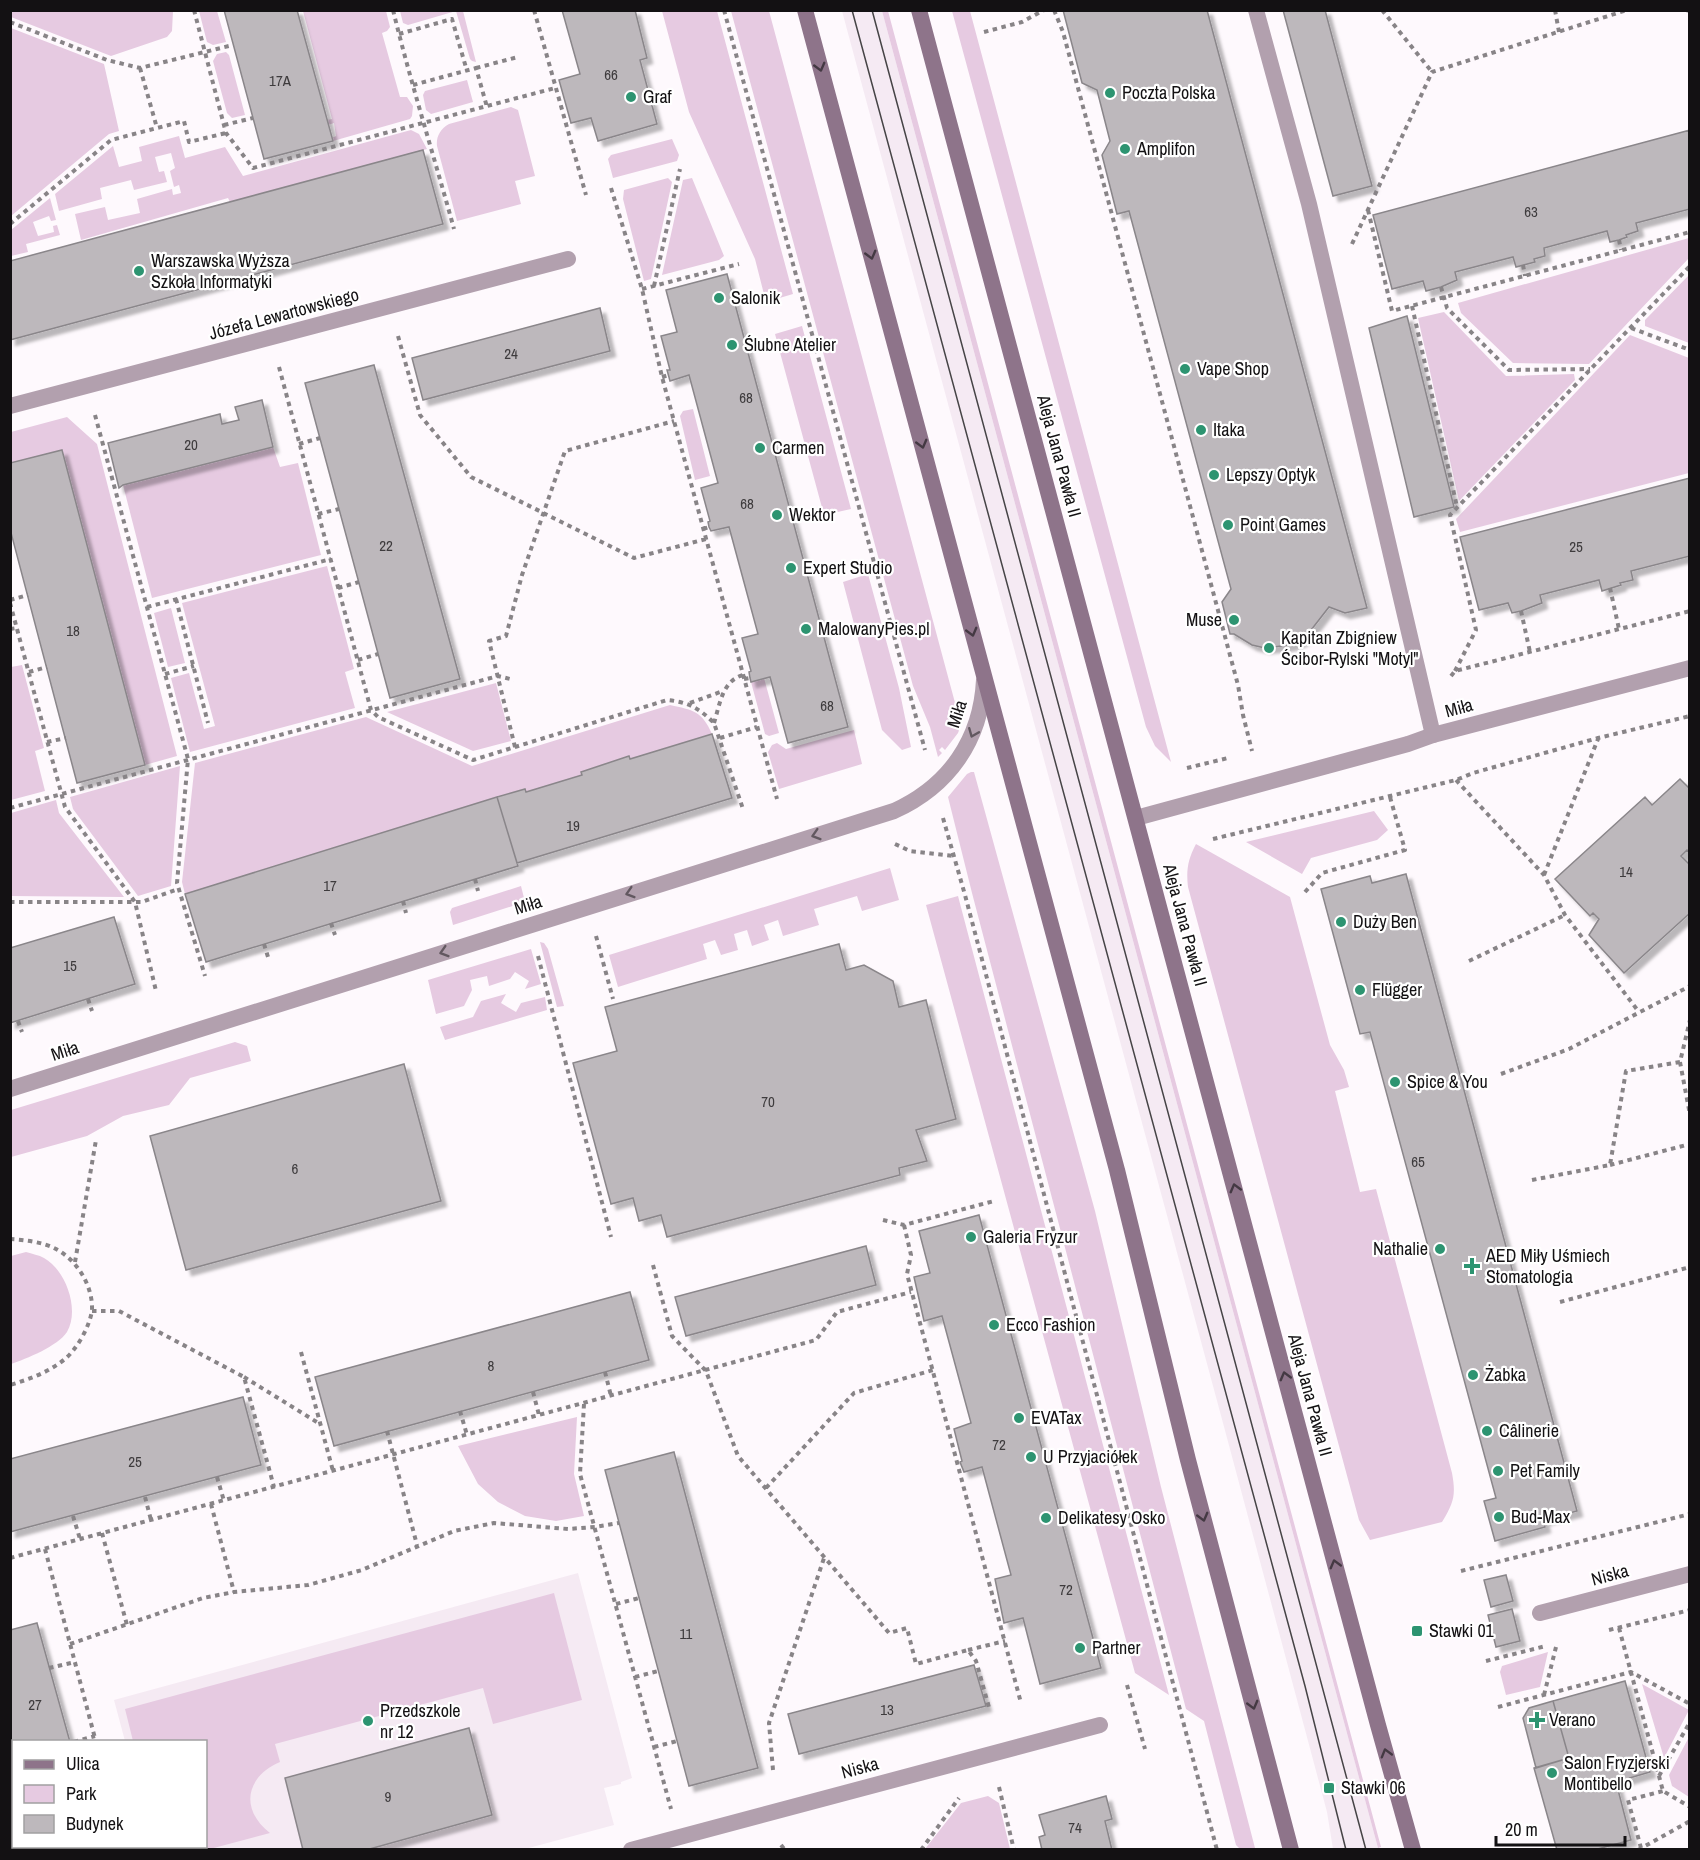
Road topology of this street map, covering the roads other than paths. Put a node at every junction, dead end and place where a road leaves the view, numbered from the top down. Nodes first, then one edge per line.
1 (805, 10) edge
2 (919, 10) edge
3 (1256, 10) edge
4 (568, 259) dead end
5 (10, 406) edge
6 (1689, 668) edge
7 (984, 676) junction
8 (1433, 735) junction
9 (1136, 818) junction
10 (10, 1089) edge
11 (1689, 1574) edge
12 (1540, 1613) dead end
13 (1100, 1725) dead end
14 (631, 1850) edge
15 (1291, 1850) edge
16 (1413, 1850) edge

1 -> 7 main road
2 - 9 main road, Aleja Jana Pawła II
3 - 8 street
4 - 5 street, Józefa Lewartowskiego
6 - 8 street, Miła
7 -> 10 street, Miła
7 -> 15 main road
8 - 9 street, Miła
16 -> 9 main road, Aleja Jana Pawła II
11 - 12 street, Niska
13 - 14 street, Niska

